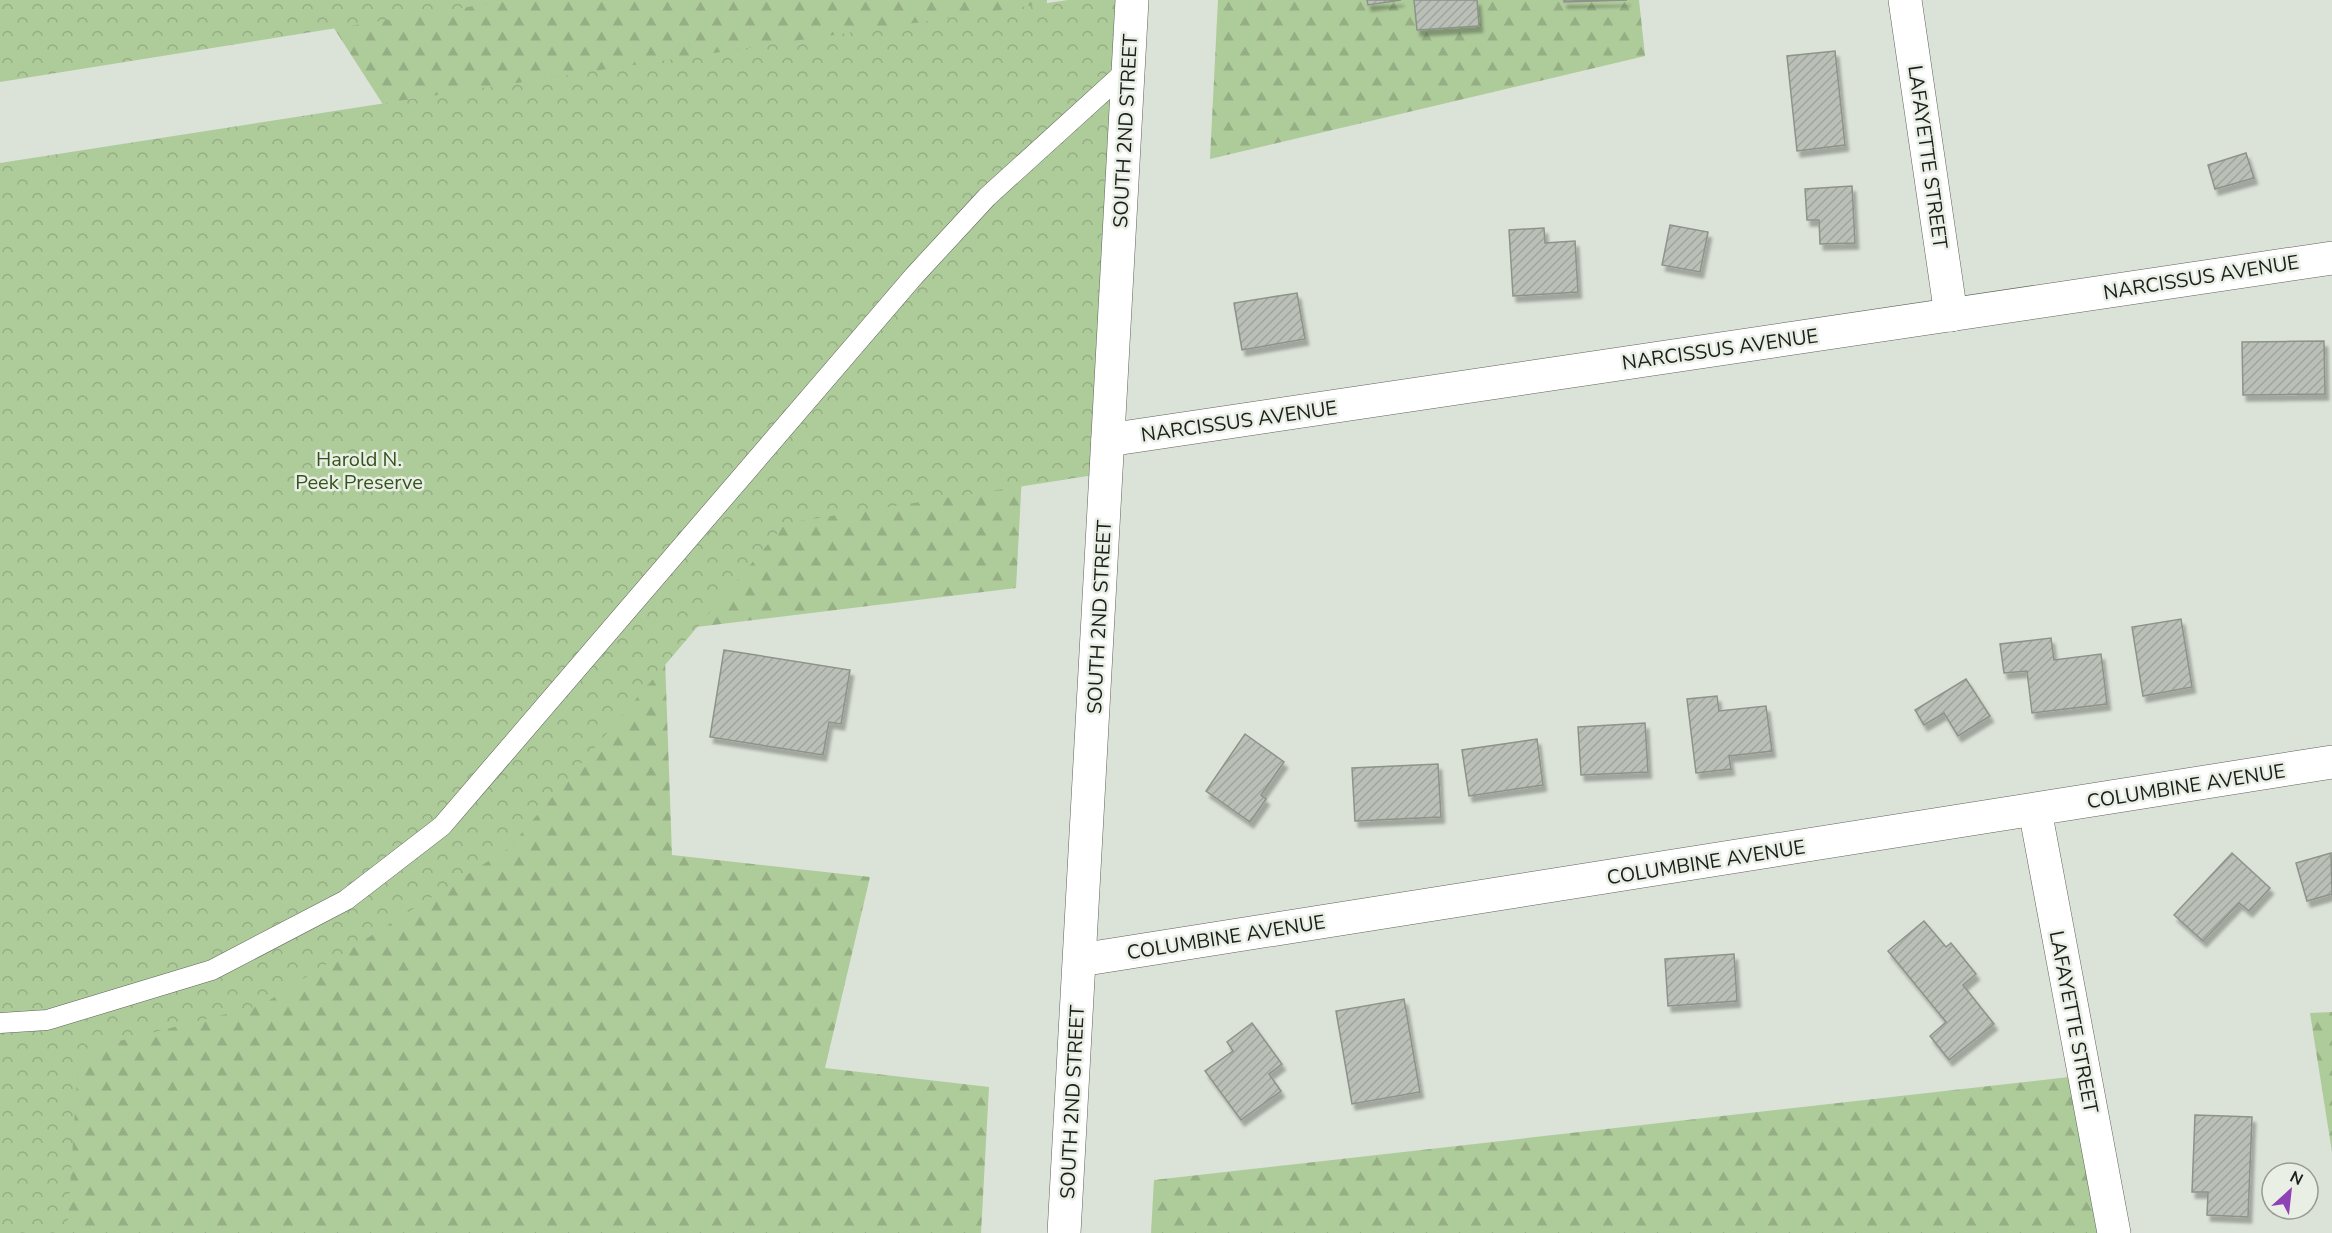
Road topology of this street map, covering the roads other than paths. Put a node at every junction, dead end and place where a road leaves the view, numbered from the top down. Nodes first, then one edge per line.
1 (1132, 0) edge
2 (1905, 0) edge
3 (1128, 69) junction
4 (2332, 258) edge
5 (1951, 315) junction
6 (1108, 440) junction
7 (2332, 762) edge
8 (2035, 810) junction
9 (1080, 960) junction
10 (0, 1023) edge
11 (1064, 1233) edge
12 (2114, 1233) edge

1 - 3 street, SOUTH 2ND STREET
2 - 5 street, LAFAYETTE STREET
3 - 6 street, SOUTH 2ND STREET
3 - 10 lane
4 - 5 street, NARCISSUS AVENUE
5 - 6 street, NARCISSUS AVENUE
6 - 9 street, SOUTH 2ND STREET
7 - 8 street, COLUMBINE AVENUE
8 - 9 street, COLUMBINE AVENUE
8 - 12 street, LAFAYETTE STREET
9 - 11 street, SOUTH 2ND STREET

